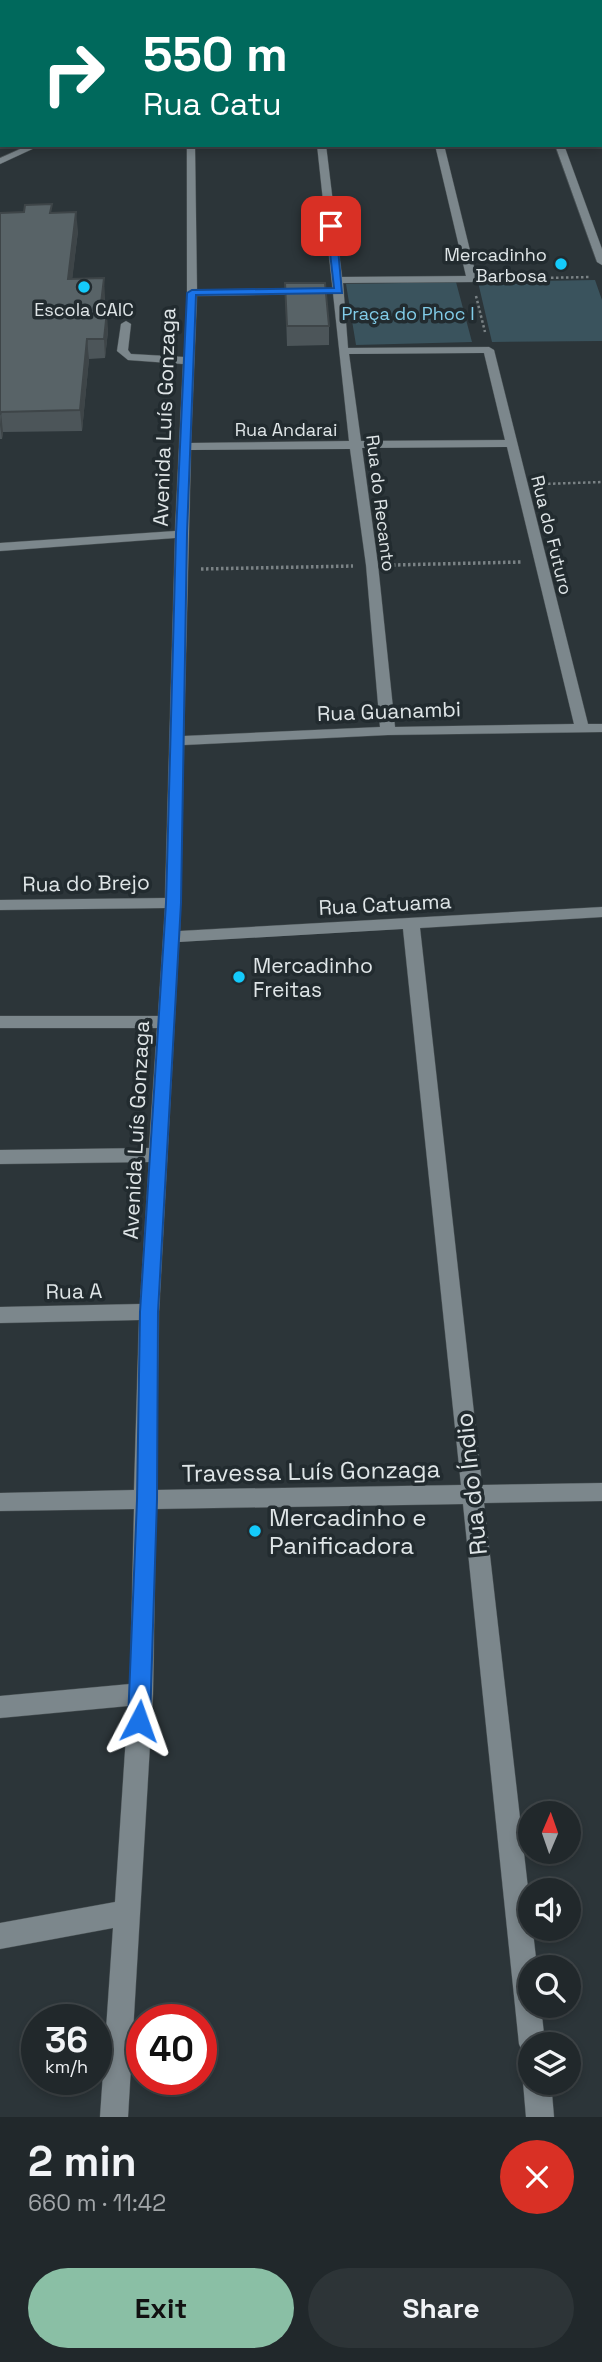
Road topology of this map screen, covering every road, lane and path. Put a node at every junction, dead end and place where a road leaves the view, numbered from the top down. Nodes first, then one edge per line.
1 (32, 147) edge
2 (191, 147) edge
3 (321, 147) edge
4 (439, 147) edge
5 (560, 147) edge
6 (0, 161) edge
7 (602, 261) edge
8 (602, 277) edge
9 (472, 279) junction
10 (334, 287) junction
11 (312, 291) edge
12 (192, 293) junction
13 (126, 324) dead end
14 (489, 350) junction
15 (343, 351) junction
16 (189, 361) junction
17 (512, 443) junction
18 (356, 446) junction
19 (187, 447) junction
20 (602, 482) edge
21 (522, 484) junction
22 (181, 534) junction
23 (0, 547) edge
24 (582, 728) junction
25 (602, 728) edge
26 (388, 731) junction
27 (177, 741) junction
28 (173, 903) junction
29 (0, 905) edge
30 (602, 912) edge
31 (411, 924) junction
32 (170, 937) junction
33 (0, 1022) edge
34 (164, 1022) junction
35 (159, 1155) junction
36 (0, 1157) edge
37 (149, 1312) junction
38 (0, 1315) edge
39 (602, 1492) edge
40 (472, 1494) junction
41 (147, 1500) junction
42 (0, 1502) edge
43 (141, 1694) junction
44 (0, 1707) edge
45 (126, 1913) junction
46 (0, 1936) edge
47 (531, 2032) edge
48 (538, 2095) edge
49 (114, 2117) edge
50 (540, 2117) edge

1 - 6 street
2 - 12 street, Avenida Luís Gonzaga
3 - 10 street, Rua do Recanto
4 - 9 street
5 - 7 street
8 - 9 path
9 - 10 street
9 - 14 path
10 - 15 street, Rua do Recanto
11 - 12 street
12 - 16 street, Avenida Luís Gonzaga
13 - 16 street
14 - 15 street
14 - 17 street, Rua do Futuro
15 - 18 street, Rua do Recanto
16 - 19 street, Avenida Luís Gonzaga
17 - 18 street, Rua Andarai
17 - 21 street, Rua do Futuro
18 - 19 street, Rua Andarai
18 - 26 street, Rua do Recanto
19 - 22 street, Avenida Luís Gonzaga
20 - 21 path
21 - 24 street, Rua do Futuro
22 - 23 street
22 - 27 street, Avenida Luís Gonzaga
24 - 25 street, Rua Guanambi
24 - 26 street, Rua Guanambi
26 - 27 street, Rua Guanambi
27 - 28 street, Avenida Luís Gonzaga
28 - 29 street, Rua do Brejo
28 - 32 street, Avenida Luís Gonzaga
30 - 31 street, Rua Catuama
31 - 32 street, Rua Catuama
31 - 40 street, Rua do Índio
32 - 34 street, Avenida Luís Gonzaga
33 - 34 street
34 - 35 street, Avenida Luís Gonzaga
35 - 36 street
35 - 37 street, Avenida Luís Gonzaga
37 - 38 street, Rua A
37 - 41 street, Avenida Luís Gonzaga
39 - 40 street, Travessa Luís Gonzaga
40 - 41 street, Travessa Luís Gonzaga
40 - 47 street, Rua do Índio
41 - 42 street, Travessa Luís Gonzaga
41 - 43 street, Avenida Luís Gonzaga
43 - 44 street
43 - 45 street, Avenida Luís Gonzaga
45 - 46 street
45 - 49 street, Avenida Luís Gonzaga
48 - 50 street

